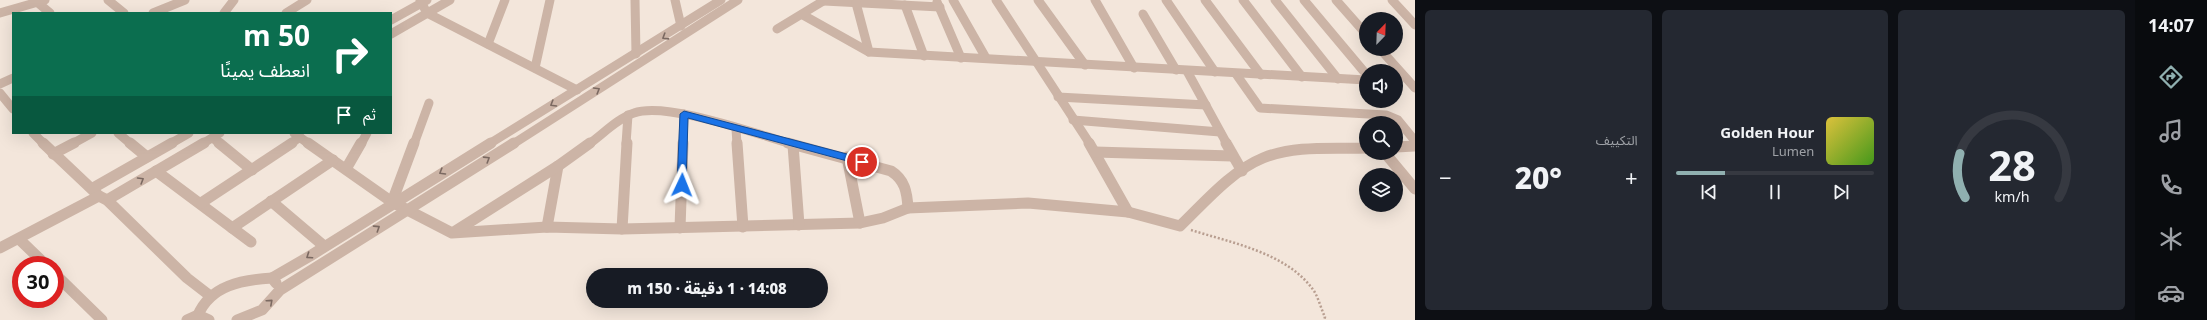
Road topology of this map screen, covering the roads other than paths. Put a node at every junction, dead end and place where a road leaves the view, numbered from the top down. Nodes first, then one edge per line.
1 (108, 0) edge
2 (186, 0) edge
3 (234, 0) edge
4 (307, 0) edge
5 (450, 0) edge
6 (505, 0) edge
7 (550, 0) edge
8 (635, 0) edge
9 (675, 0) edge
10 (721, 0) edge
11 (738, 0) edge
12 (953, 0) edge
13 (996, 0) edge
14 (1038, 0) edge
15 (1095, 0) edge
16 (1166, 0) edge
17 (1205, 0) edge
18 (1243, 0) edge
19 (1275, 0) edge
20 (1304, 0) edge
21 (1336, 0) edge
22 (1392, 0) edge
23 (41, 1) edge
24 (423, 1) edge
25 (825, 1) edge
26 (856, 3) junction
27 (938, 3) edge
28 (20, 4) edge
29 (905, 6) junction
30 (49, 12) edge
31 (123, 12) edge
32 (156, 12) edge
33 (225, 12) edge
34 (288, 12) edge
35 (0, 13) edge
36 (427, 13) junction
37 (392, 14) edge
38 (401, 14) junction
39 (1143, 14) dead end
40 (803, 15) junction
41 (392, 19) edge
42 (1415, 25) edge
43 (681, 26) junction
44 (1359, 26) edge
45 (777, 29) dead end
46 (392, 33) edge
47 (488, 44) junction
48 (869, 52) junction
49 (636, 54) junction
50 (924, 56) junction
51 (1386, 56) edge
52 (961, 58) junction
53 (986, 58) junction
54 (1036, 62) junction
55 (1086, 65) junction
56 (1359, 66) edge
57 (535, 68) junction
58 (1134, 68) junction
59 (1176, 70) junction
60 (1187, 71) junction
61 (1215, 72) junction
62 (1236, 74) junction
63 (1261, 75) junction
64 (1302, 77) junction
65 (12, 78) edge
66 (1338, 79) junction
67 (1359, 80) edge
68 (1403, 83) edge
69 (0, 84) edge
70 (1413, 85) edge
71 (577, 90) junction
72 (0, 93) edge
73 (1058, 97) junction
74 (429, 103) dead end
75 (1206, 105) junction
76 (12, 108) edge
77 (684, 114) junction
78 (628, 115) junction
79 (1073, 120) junction
80 (736, 129) junction
81 (1220, 132) junction
82 (34, 134) edge
83 (90, 134) edge
84 (119, 134) edge
85 (187, 134) edge
86 (366, 134) edge
87 (217, 135) edge
88 (298, 135) edge
89 (1415, 141) edge
90 (793, 145) junction
91 (1415, 146) edge
92 (1403, 147) edge
93 (1359, 148) edge
94 (1095, 152) junction
95 (53, 154) junction
96 (1232, 156) junction
97 (148, 157) junction
98 (847, 157) junction
99 (333, 160) junction
100 (1391, 160) edge
101 (558, 166) junction
102 (346, 169) junction
103 (252, 170) junction
104 (156, 171) junction
105 (1242, 171) junction
106 (1415, 189) edge
107 (100, 195) junction
108 (271, 201) junction
109 (201, 202) junction
110 (392, 202) junction
111 (908, 208) junction
112 (408, 209) junction
113 (1128, 212) junction
114 (860, 223) junction
115 (799, 225) junction
116 (547, 227) junction
117 (743, 227) junction
118 (232, 228) junction
119 (680, 228) junction
120 (622, 229) junction
121 (452, 233) junction
122 (19, 239) junction
123 (250, 242) dead end
124 (324, 246) junction
125 (0, 248) edge
126 (37, 256) edge
127 (272, 278) junction
128 (64, 283) edge
129 (280, 290) junction
130 (209, 296) junction
131 (204, 318) edge
132 (102, 320) edge
133 (187, 320) edge
134 (237, 320) edge

1 - 31 street
2 - 32 street
3 - 33 street
4 - 34 street
5 - 36 street
6 - 47 street
7 - 57 street
8 - 49 street
9 - 43 street
10 - 43 street
112 -> 11 street
12 - 53 street
13 - 54 street
14 - 55 street
15 - 58 street
16 - 61 street
17 - 63 street
18 - 64 street
19 - 66 street
20 - 56 street
21 - 44 street
22 - 42 street
23 - 28 street
23 - 30 street
24 - 36 street
24 - 38 street
25 - 26 street
25 - 40 street
26 - 29 street
26 - 48 street
27 - 29 street
27 - 52 street
28 - 35 street
29 - 50 street
36 - 46 street
36 - 47 street
37 - 38 street
38 - 41 street
39 - 59 street
40 - 45 street
40 - 48 street
43 -> 49 street
47 - 57 street
48 - 50 street
49 - 71 street
50 - 52 street
51 - 70 street
52 - 53 street
53 - 54 street
54 - 55 street
54 - 73 street
55 - 58 street
57 - 71 street
58 - 59 street
59 - 60 street
60 - 61 street
60 - 75 street
61 - 62 street
62 - 63 street
62 - 89 street
63 - 64 street
64 - 66 street
65 - 69 street
66 - 67 street
68 - 70 street
71 -> 110 street
72 - 76 street
73 - 75 street
73 - 79 street
74 - 110 street
75 - 81 street
77 - 78 street
77 - 80 street
77 - 119 street
78 - 101 street
78 - 120 street
79 - 81 street
79 - 94 street
80 - 90 street
80 - 117 street
81 - 96 street
82 - 95 street
83 - 95 street
84 - 97 street
85 - 97 street
86 - 102 street
87 - 103 street
87 - 104 street
88 - 99 street
88 - 103 street
90 - 98 street
90 - 115 street
91 - 92 street
93 - 105 street
94 - 96 street
94 - 113 street
95 - 107 street
96 - 105 street
97 - 107 street
98 - 111 street
98 - 114 street
99 - 102 street
99 - 108 street
100 - 106 street
101 - 116 street
101 - 121 street
102 - 110 street
103 - 109 street
107 -> 104 street
104 - 109 street
105 - 113 street
107 - 122 street
107 - 130 street
108 - 118 street
108 - 124 street
109 - 118 street
110 - 112 street
110 - 124 street
111 - 113 street
111 - 114 street
112 - 121 street
129 -> 112 street
114 - 115 street
115 - 117 street
116 - 120 street
116 - 121 street
117 - 119 street
118 - 123 street
119 - 120 street
122 - 125 street
122 - 126 street
124 -> 127 street
127 - 129 street
127 - 130 street
128 - 132 street
134 -> 129 street
130 - 131 street
131 - 133 street

